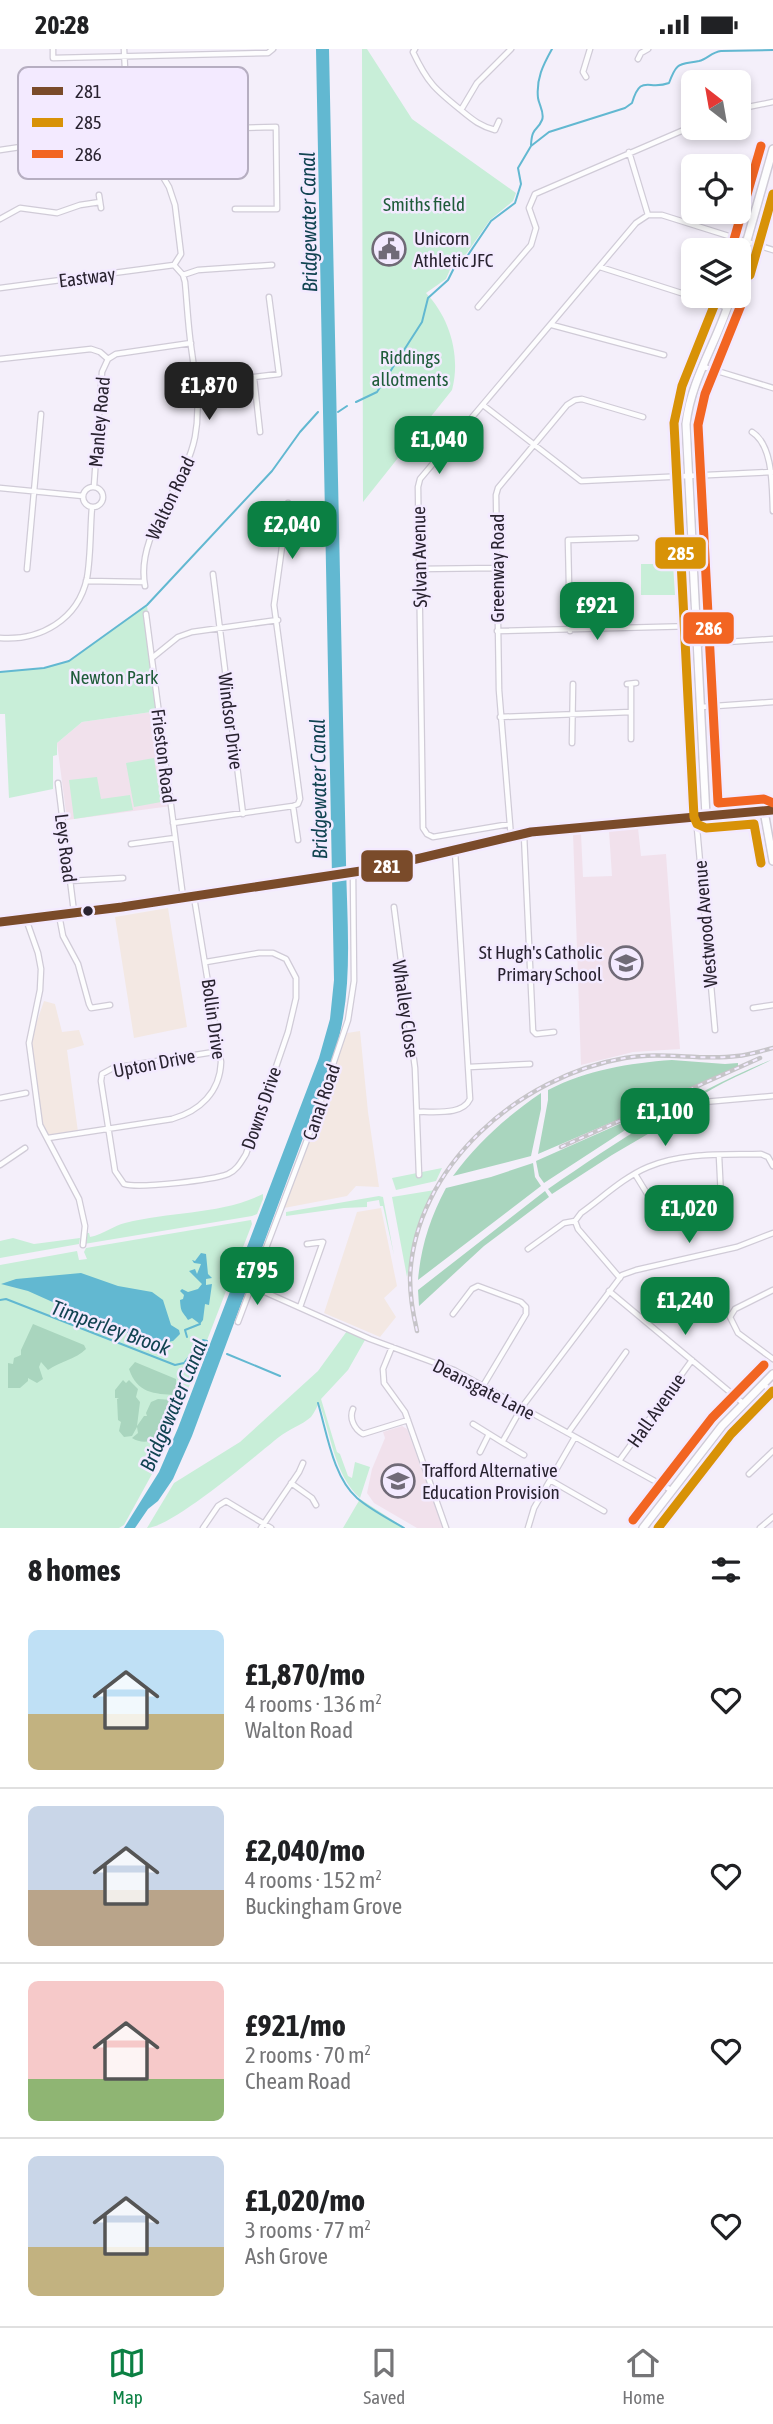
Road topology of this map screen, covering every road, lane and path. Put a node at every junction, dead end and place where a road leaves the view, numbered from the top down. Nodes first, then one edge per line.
1 (53, 49) edge
2 (124, 49) edge
3 (273, 49) edge
4 (510, 49) edge
5 (590, 49) edge
6 (648, 49) edge
7 (412, 51) edge
8 (125, 57) junction
9 (638, 59) dead end
10 (126, 67) edge
11 (586, 77) dead end
12 (773, 102) edge
13 (751, 106) edge
14 (461, 110) junction
15 (499, 121) dead end
16 (248, 128) edge
17 (681, 131) edge
18 (18, 148) edge
19 (773, 149) edge
20 (0, 150) edge
21 (629, 152) junction
22 (770, 171) edge
23 (164, 179) edge
24 (100, 202) dead end
25 (235, 209) dead end
26 (648, 215) junction
27 (0, 219) edge
28 (734, 238) edge
29 (748, 238) edge
30 (751, 243) edge
31 (773, 250) edge
32 (174, 265) junction
33 (272, 265) dead end
34 (600, 267) junction
35 (183, 275) junction
36 (0, 288) edge
37 (681, 293) edge
38 (269, 297) dead end
39 (478, 307) dead end
40 (728, 308) edge
41 (552, 325) junction
42 (191, 343) junction
43 (664, 355) dead end
44 (0, 359) edge
45 (108, 359) junction
46 (703, 366) junction
47 (254, 378) junction
48 (196, 384) junction
49 (773, 389) edge
50 (483, 405) junction
51 (41, 414) dead end
52 (643, 417) dead end
53 (260, 432) dead end
54 (752, 432) dead end
55 (534, 446) junction
56 (772, 472) edge
57 (688, 477) junction
58 (94, 487) junction
59 (0, 488) edge
60 (34, 491) junction
61 (83, 496) junction
62 (288, 503) dead end
63 (92, 507) junction
64 (773, 511) edge
65 (636, 538) dead end
66 (497, 568) junction
67 (27, 569) dead end
68 (419, 569) junction
69 (213, 574) dead end
70 (86, 581) junction
71 (146, 614) dead end
72 (278, 620) junction
73 (696, 626) junction
74 (219, 629) junction
75 (497, 631) junction
76 (570, 631) junction
77 (0, 638) edge
78 (773, 639) edge
79 (698, 644) junction
80 (151, 659) junction
81 (631, 683) dead end
82 (574, 684) dead end
83 (773, 702) edge
84 (701, 706) junction
85 (631, 712) junction
86 (573, 714) junction
87 (500, 717) junction
88 (631, 739) dead end
89 (572, 743) dead end
90 (58, 783) dead end
91 (293, 806) junction
92 (773, 810) edge
93 (764, 811) junction
94 (243, 814) junction
95 (706, 816) junction
96 (696, 817) junction
97 (173, 823) junction
98 (510, 824) junction
99 (524, 834) junction
100 (511, 837) junction
101 (175, 838) junction
102 (298, 841) dead end
103 (131, 844) dead end
104 (455, 850) junction
105 (773, 861) edge
106 (353, 872) junction
107 (122, 878) dead end
108 (70, 881) junction
109 (194, 897) junction
110 (183, 898) junction
111 (394, 907) dead end
112 (74, 913) junction
113 (59, 915) junction
114 (26, 919) junction
115 (0, 922) edge
116 (206, 962) junction
117 (110, 1005) dead end
118 (773, 1005) edge
119 (753, 1008) dead end
120 (715, 1030) dead end
121 (554, 1032) dead end
122 (220, 1051) junction
123 (530, 1064) dead end
124 (469, 1067) junction
125 (26, 1093) dead end
126 (773, 1096) edge
127 (0, 1098) edge
128 (692, 1107) dead end
129 (417, 1112) junction
130 (108, 1129) junction
131 (48, 1138) junction
132 (25, 1148) dead end
133 (719, 1156) junction
134 (0, 1165) edge
135 (773, 1166) edge
136 (635, 1174) junction
137 (419, 1175) dead end
138 (722, 1197) dead end
139 (657, 1210) dead end
140 (575, 1221) junction
141 (773, 1233) edge
142 (307, 1244) dead end
143 (83, 1245) dead end
144 (528, 1249) dead end
145 (620, 1278) junction
146 (252, 1283) junction
147 (773, 1290) edge
148 (609, 1291) junction
149 (300, 1307) junction
150 (453, 1314) dead end
151 (238, 1322) dead end
152 (392, 1347) junction
153 (626, 1352) dead end
154 (773, 1359) edge
155 (692, 1360) junction
156 (773, 1374) edge
157 (764, 1385) junction
158 (483, 1386) junction
159 (773, 1392) edge
160 (744, 1404) junction
161 (522, 1408) junction
162 (354, 1409) dead end
163 (408, 1420) junction
164 (472, 1424) dead end
165 (568, 1433) junction
166 (489, 1434) junction
167 (575, 1437) junction
168 (502, 1442) junction
169 (773, 1451) edge
170 (480, 1452) dead end
171 (524, 1455) dead end
172 (620, 1461) junction
173 (303, 1463) dead end
174 (749, 1474) dead end
175 (550, 1480) junction
176 (291, 1483) junction
177 (671, 1490) junction
178 (316, 1505) dead end
179 (604, 1511) dead end
180 (773, 1517) edge
181 (263, 1526) edge
182 (445, 1526) edge
183 (438, 1527) edge
184 (203, 1528) edge
185 (271, 1528) edge
186 (528, 1528) edge
187 (643, 1528) edge
188 (760, 1528) edge

1 - 8 street
2 - 8 street
3 - 8 street
4 - 14 street
5 - 11 street
6 - 9 street
7 - 14 street
8 - 10 street
12 - 13 street
14 - 15 street
16 - 25 street
17 - 21 street
18 - 20 street
19 - 22 street
21 - 26 street
21 - 39 street
22 - 29 street
23 - 32 street
24 - 27 street
26 - 28 street
26 - 34 street, Sylvan Avenue
30 - 31 street
32 - 35 street
32 - 36 street, Eastway
33 - 35 street
34 - 37 street
34 - 41 street, Sylvan Avenue
35 - 42 street, Walton Road
38 - 47 street
40 - 46 street
41 - 43 street
41 - 50 street, Sylvan Avenue
42 - 45 street, Manley Road
42 - 48 street, Walton Road
44 - 45 street
45 - 58 street, Manley Road
46 - 49 street
46 - 57 street
47 - 48 street
47 - 53 street
48 - 70 street, Walton Road
50 - 55 street
50 - 68 street, Sylvan Avenue
51 - 60 street
52 - 55 street, Greenway Road
54 - 56 street
55 - 57 street
55 - 66 street, Greenway Road
56 - 57 street
56 - 64 street
57 - 73 street
58 - 61 street
58 - 63 street
59 - 60 street
60 - 61 street
60 - 67 street
61 - 63 street
62 - 72 street
63 - 70 street
65 - 76 street
66 - 68 street
66 - 75 street, Greenway Road
68 - 98 street, Sylvan Avenue
69 - 74 street, Windsor Drive
70 - 77 street
71 - 80 street, Frieston Road
72 - 74 street
72 - 91 street
73 - 76 street
73 - 79 street
74 - 80 street
74 - 94 street, Windsor Drive
75 - 76 street
75 - 87 street, Greenway Road
78 - 79 street
79 - 84 street
80 - 97 street, Frieston Road
81 - 85 street
82 - 86 street
83 - 84 street
84 - 95 street
85 - 86 street
85 - 88 street
86 - 87 street
86 - 89 street
87 - 98 street, Greenway Road
90 - 108 street, Leys Road
91 - 94 street
91 - 102 street
92 - 93 street
93 - 95 street
93 - 105 street
94 - 97 street
95 - 96 street
96 - 99 street
96 - 120 street, Westwood Avenue
97 - 101 street, Frieston Road
98 - 100 street, Greenway Road
99 - 100 street
99 - 121 street
100 - 104 street
101 - 103 street
101 - 110 street, Frieston Road
104 - 106 street
104 - 124 street
106 - 109 street
106 - 146 street, Canal Road
107 - 108 street
108 - 112 street, Leys Road
109 - 110 street
109 - 116 street, Bollin Drive
110 - 112 street
111 - 129 street, Whalley Close
112 - 113 street
113 - 114 street
113 - 117 street
114 - 115 street
114 - 131 street
116 - 122 street, Bollin Drive
116 - 130 street, Downs Drive
118 - 119 street
122 - 130 street, Bollin Drive
122 - 130 street, Upton Drive
123 - 124 street
124 - 129 street
125 - 127 street
126 - 128 street
129 - 137 street, Whalley Close
130 - 131 street, Bollin Drive
131 - 143 street
132 - 134 street
133 - 135 street
133 - 136 street
133 - 138 street
136 - 139 street
136 - 140 street
140 - 144 street
140 - 145 street
141 - 145 street
142 - 149 street
145 - 148 street
146 - 149 street, Deansgate Lane
146 - 151 street, Canal Road
147 - 154 street
148 - 155 street
148 - 161 street
149 - 152 street, Deansgate Lane
150 - 158 street
152 - 158 street, Deansgate Lane
152 - 163 street
153 - 165 street
155 - 160 street
155 - 172 street, Hall Avenue
156 - 157 street
157 - 159 street
157 - 160 street
158 - 161 street, Deansgate Lane
160 - 177 street
161 - 165 street, Deansgate Lane
161 - 168 street
162 - 163 street
163 - 182 street
164 - 166 street
165 - 167 street, Deansgate Lane
166 - 168 street
166 - 170 street
167 - 172 street, Deansgate Lane
167 - 175 street
168 - 171 street
169 - 174 street
172 - 177 street, Deansgate Lane
173 - 176 street
175 - 179 street
175 - 186 street
176 - 178 street
176 - 181 street
177 - 187 street
180 - 188 street
181 - 184 street
181 - 185 street
182 - 183 street

